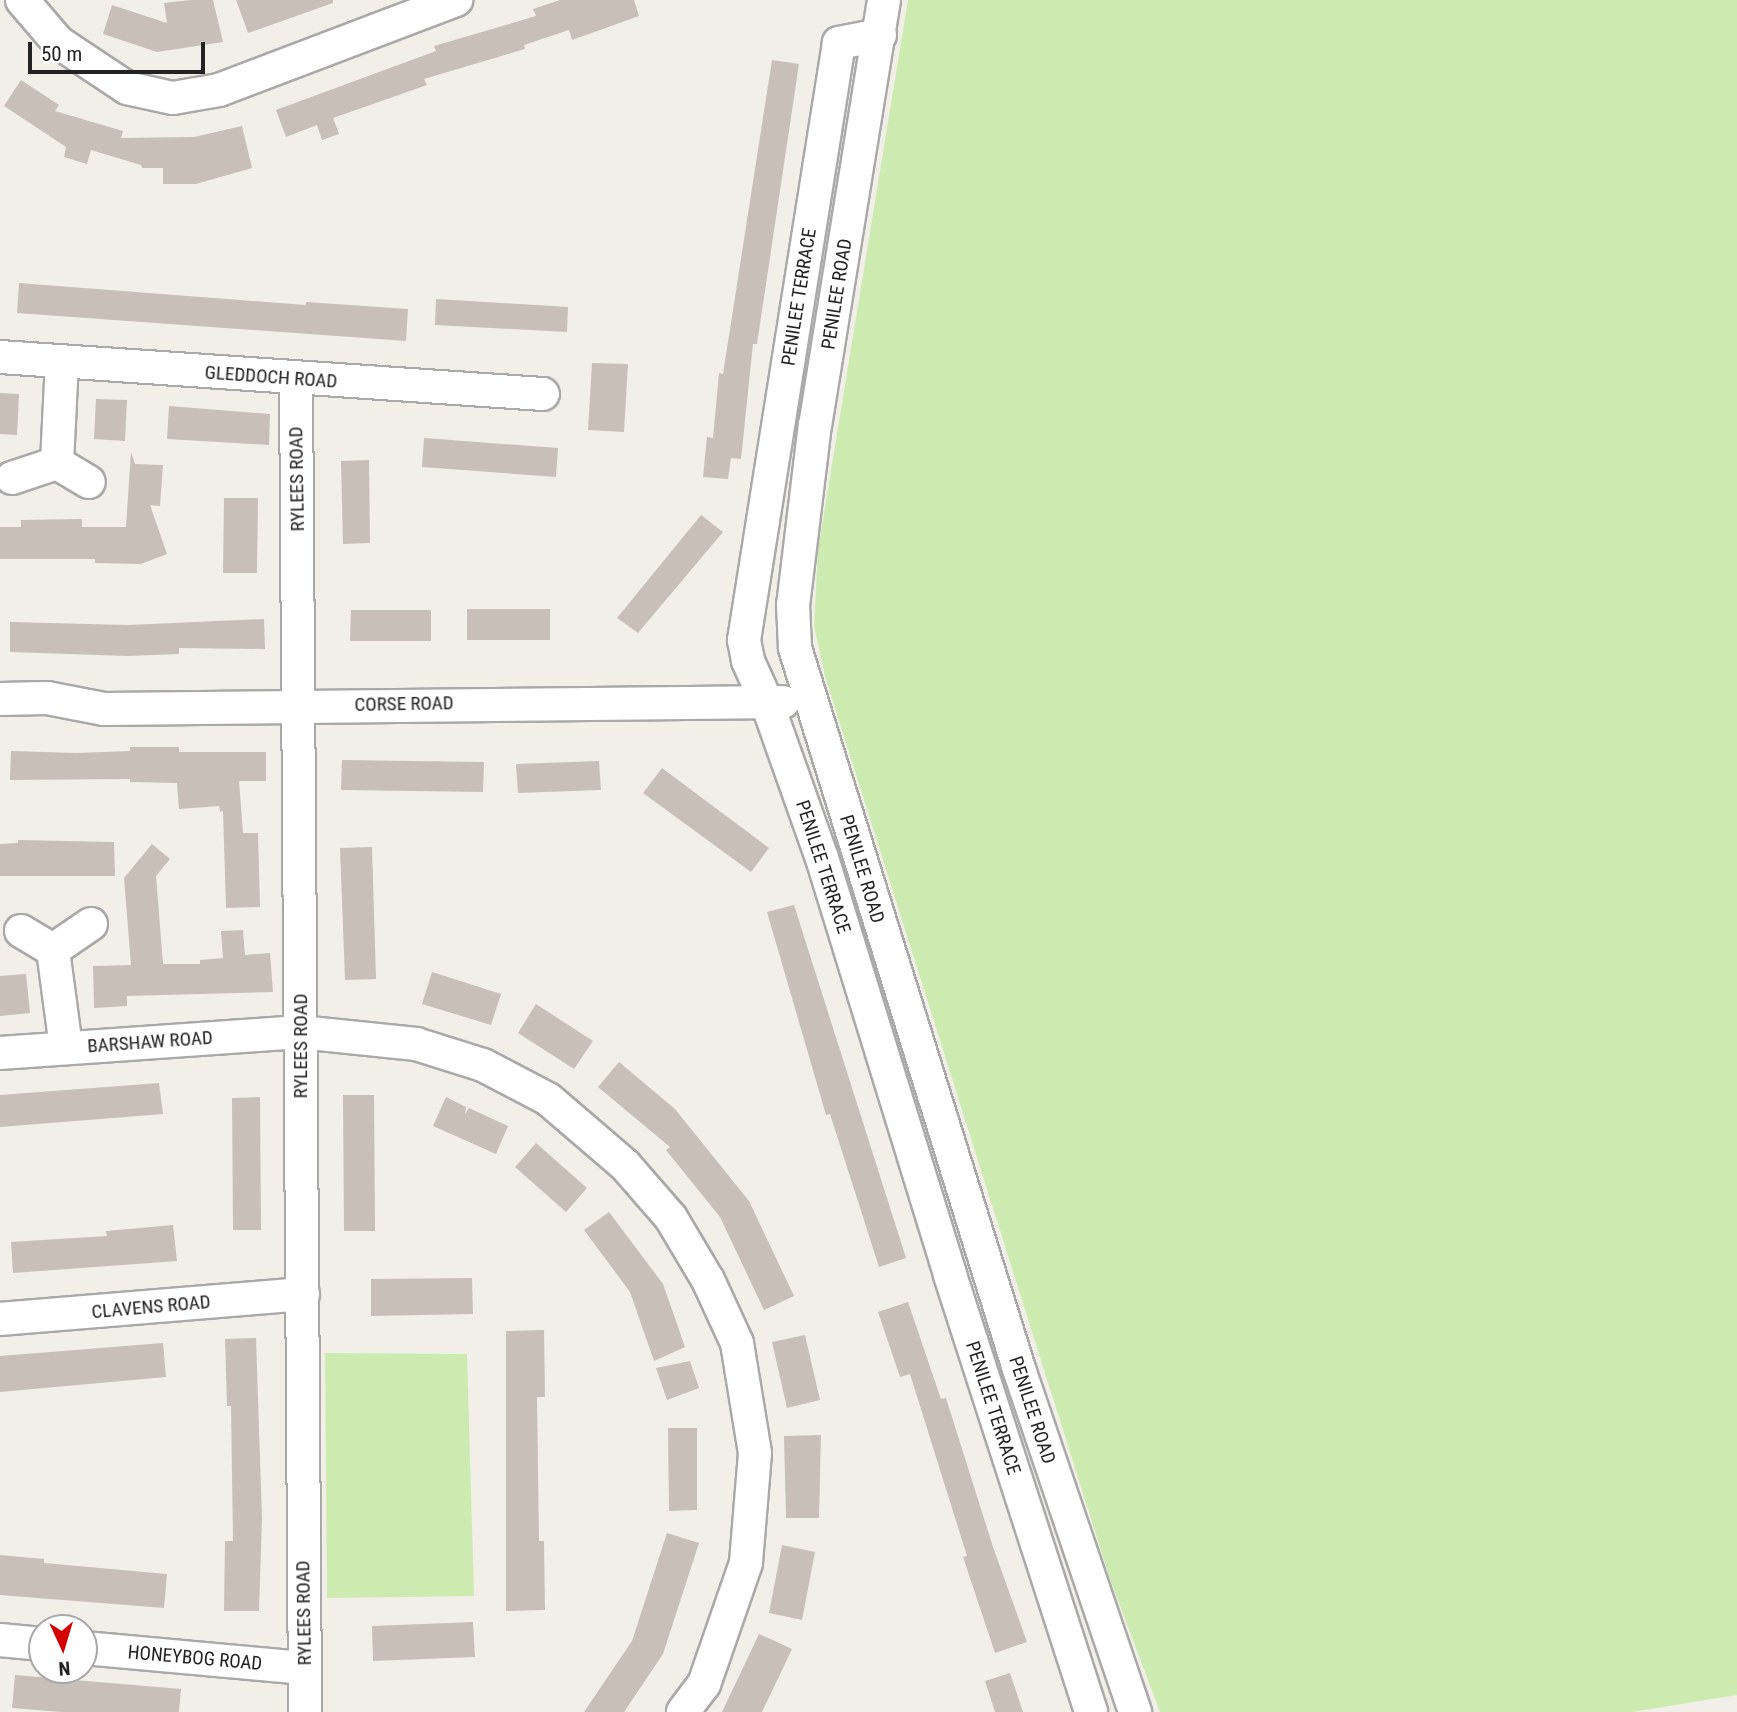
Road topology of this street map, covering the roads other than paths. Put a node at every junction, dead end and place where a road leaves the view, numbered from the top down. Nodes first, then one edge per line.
1 (22, 0) edge
2 (456, 0) edge
3 (884, 0) edge
4 (880, 35) junction
5 (0, 357) edge
6 (62, 361) junction
7 (296, 379) junction
8 (543, 394) dead end
9 (57, 463) junction
10 (12, 478) dead end
11 (89, 482) dead end
12 (0, 699) edge
13 (809, 701) junction
14 (766, 703) junction
15 (300, 705) junction
16 (91, 924) dead end
17 (22, 931) dead end
18 (53, 950) junction
19 (300, 1032) junction
20 (66, 1048) junction
21 (0, 1053) edge
22 (303, 1294) junction
23 (0, 1319) edge
24 (0, 1640) edge
25 (28, 1643) edge
26 (98, 1649) edge
27 (305, 1668) junction
28 (306, 1712) edge
29 (683, 1712) edge
30 (1091, 1712) edge
31 (1135, 1712) edge

1 - 2 street
3 - 4 street, PENILEE ROAD
4 - 13 street, PENILEE ROAD
4 - 14 street, PENILEE TERRACE
5 - 6 street, GLEDDOCH ROAD
6 - 7 street, GLEDDOCH ROAD
6 - 9 street
7 - 8 street, GLEDDOCH ROAD
7 - 15 street, RYLEES ROAD
9 - 10 street
9 - 11 street
12 - 15 street, CORSE ROAD
13 - 14 street, CORSE ROAD
13 - 31 street, PENILEE ROAD
14 - 15 street, CORSE ROAD
14 - 30 street, PENILEE TERRACE
15 - 19 street, RYLEES ROAD
16 - 18 street
17 - 18 street
18 - 20 street
19 - 20 street, BARSHAW ROAD
19 - 22 street, RYLEES ROAD
19 - 29 street, BARSHAW ROAD
20 - 21 street, BARSHAW ROAD
22 - 23 street, CLAVENS ROAD
22 - 27 street, RYLEES ROAD
24 - 25 street
26 - 27 street, HONEYBOG ROAD
27 - 28 street, RYLEES ROAD

